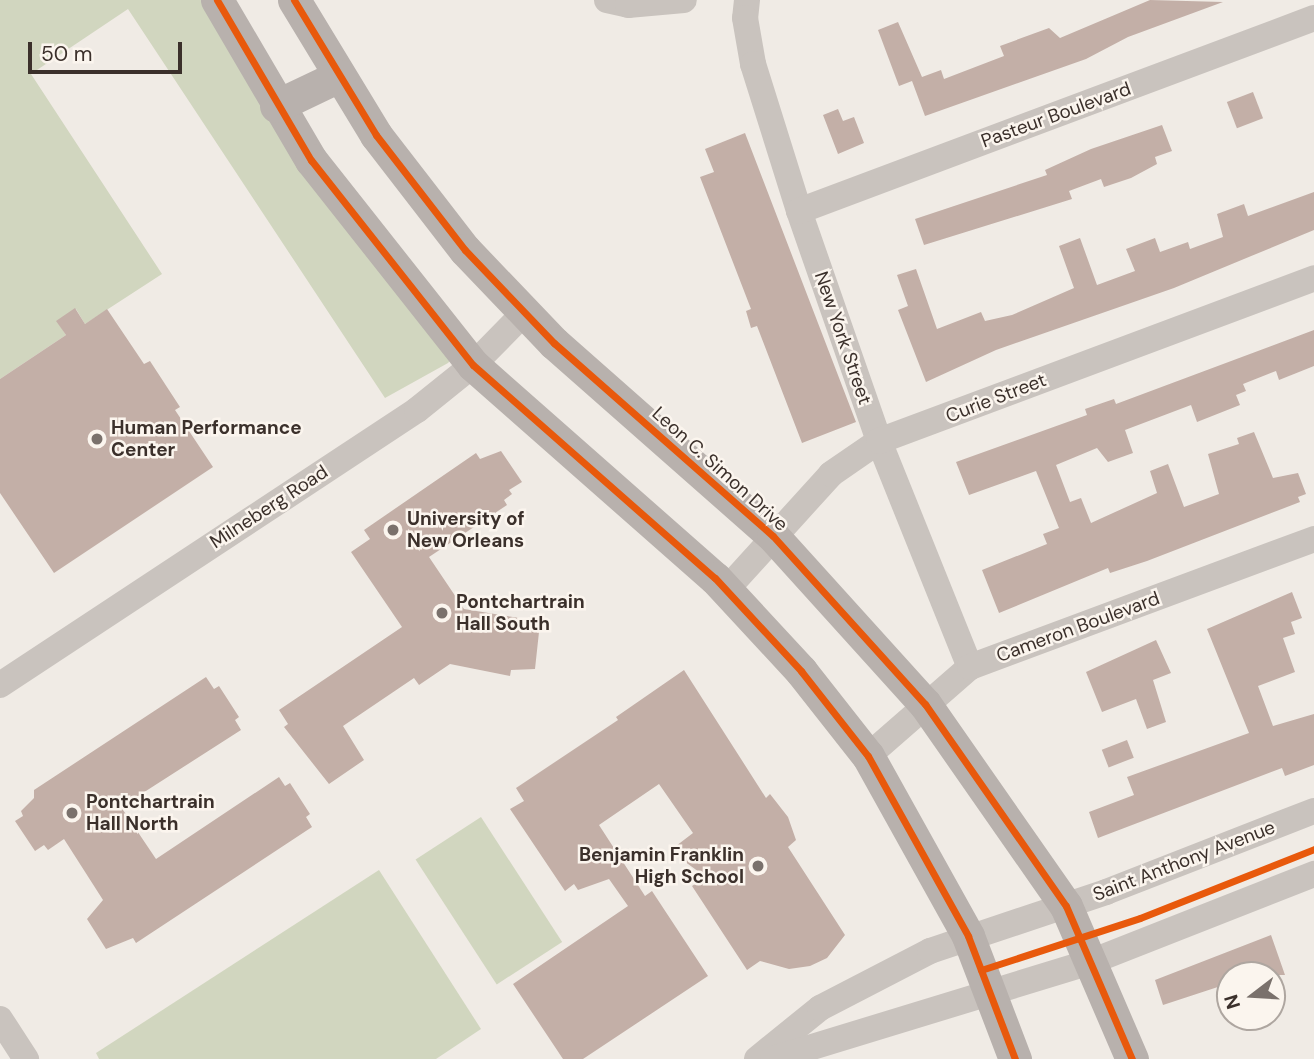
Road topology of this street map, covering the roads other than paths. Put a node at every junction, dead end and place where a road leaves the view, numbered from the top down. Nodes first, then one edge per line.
1 (217, 0) edge
2 (294, 0) edge
3 (607, 0) edge
4 (684, 0) edge
5 (747, 0) edge
6 (1314, 18) edge
7 (339, 76) junction
8 (276, 106) junction
9 (799, 211) junction
10 (1314, 278) edge
11 (525, 312) junction
12 (473, 365) junction
13 (879, 441) junction
14 (773, 536) junction
15 (1314, 539) edge
16 (726, 590) junction
17 (970, 667) junction
18 (0, 685) edge
19 (925, 704) junction
20 (868, 756) junction
21 (1314, 811) edge
22 (1314, 874) edge
23 (1066, 906) junction
24 (968, 936) junction
25 (1093, 961) junction
26 (990, 995) junction
27 (0, 1019) edge
28 (26, 1059) edge
29 (757, 1059) edge
30 (773, 1059) edge
31 (1015, 1059) edge
32 (1132, 1059) edge

1 - 8 main road
2 - 7 main road, Leon C. Simon Drive
3 - 4 street
5 - 9 street, New York Street
6 - 9 street, Pasteur Boulevard
7 - 8 main road
7 - 11 main road, Leon C. Simon Drive
8 - 12 main road
9 - 13 street, New York Street
10 - 13 street, Curie Street
11 - 12 street, Milneberg Road
11 - 14 main road, Leon C. Simon Drive
12 - 16 main road
12 - 18 street, Milneberg Road
13 - 14 street, Curie Street
13 - 17 street, New York Street
14 - 16 street, Curie Street
14 - 19 main road, Leon C. Simon Drive
15 - 17 street, Cameron Boulevard
16 - 20 main road
17 - 19 street, Cameron Boulevard
19 - 20 street, Cameron Boulevard
19 - 23 main road, Leon C. Simon Drive
20 - 24 main road
21 - 23 street, Saint Anthony Avenue
22 - 25 street
23 - 24 street, Saint Anthony Avenue
23 - 25 main road, Leon C. Simon Drive
24 - 26 main road
24 - 29 street, Saint Anthony Avenue
25 - 26 street
25 - 32 main road, Leon C. Simon Drive
26 - 30 street
26 - 31 main road
27 - 28 street

